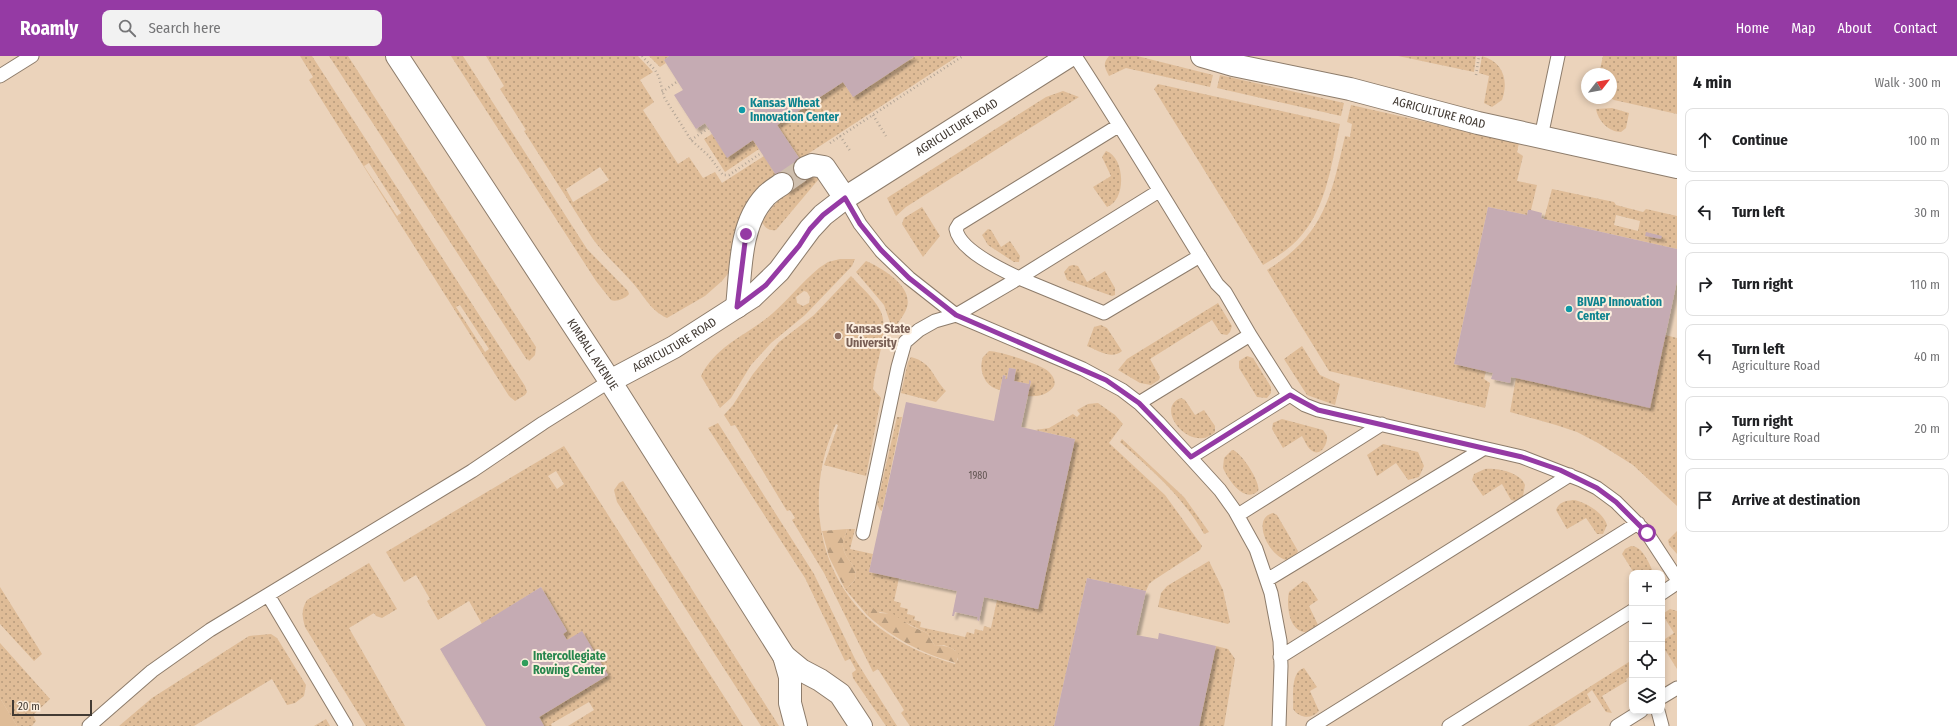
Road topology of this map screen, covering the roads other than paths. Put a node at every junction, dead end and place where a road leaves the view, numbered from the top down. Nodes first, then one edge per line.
1 (32, 56) edge
2 (397, 56) edge
3 (1069, 56) edge
4 (1075, 56) edge
5 (1202, 56) edge
6 (1558, 56) edge
7 (0, 76) edge
8 (1118, 126) junction
9 (1541, 137) junction
10 (1677, 167) edge
11 (805, 168) tunnel mouth
12 (782, 184) tunnel mouth
13 (1159, 191) junction
14 (845, 198) junction
15 (1200, 256) junction
16 (1019, 278) junction
17 (737, 307) junction
18 (956, 315) junction
19 (1250, 335) junction
20 (610, 381) junction
21 (1290, 395) junction
22 (1139, 403) junction
23 (1382, 424) junction
24 (1483, 450) junction
25 (1191, 457) junction
26 (1570, 475) junction
27 (1238, 515) junction
28 (1638, 523) junction
29 (864, 533) dead end
30 (1677, 579) edge
31 (1267, 580) junction
32 (1677, 583) edge
33 (1665, 591) edge
34 (268, 595) junction
35 (1629, 613) edge
36 (784, 656) junction
37 (1280, 657) junction
38 (1677, 688) edge
39 (1665, 695) edge
40 (1636, 714) edge
41 (1659, 714) edge
42 (89, 726) edge
43 (346, 726) edge
44 (796, 726) edge
45 (861, 726) edge
46 (1279, 726) edge
47 (1313, 726) edge
48 (1449, 726) edge
49 (1617, 726) edge
50 (1662, 726) edge

1 - 7 lane
2 - 20 street, KIMBALL AVENUE
3 - 14 street, AGRICULTURE ROAD
4 - 8 lane
5 - 9 street, AGRICULTURE ROAD
6 - 9 lane
8 - 13 lane
8 - 16 lane
9 - 10 street, AGRICULTURE ROAD
11 - 14 street
12 - 17 street
13 - 15 lane
13 - 16 lane
14 - 17 street, AGRICULTURE ROAD
14 - 18 lane
15 - 16 lane
15 - 19 lane
16 - 18 lane
17 - 20 street, AGRICULTURE ROAD
18 - 22 lane
18 - 29 lane
19 - 21 lane
19 - 22 lane
20 - 34 lane
20 - 36 street, KIMBALL AVENUE
21 - 23 lane
21 - 25 lane
22 - 25 lane
23 - 24 lane
23 - 27 lane
24 - 26 lane
24 - 31 lane
25 - 27 lane
26 - 28 lane
26 - 37 lane
27 - 31 lane
28 - 30 lane
28 - 47 lane
31 - 37 lane
32 - 33 lane
34 - 42 lane
34 - 43 lane
35 - 48 lane
36 - 44 street, KIMBALL AVENUE
36 - 45 street, KIMBALL AVENUE
37 - 46 lane
38 - 39 lane
40 - 49 lane
41 - 50 lane

